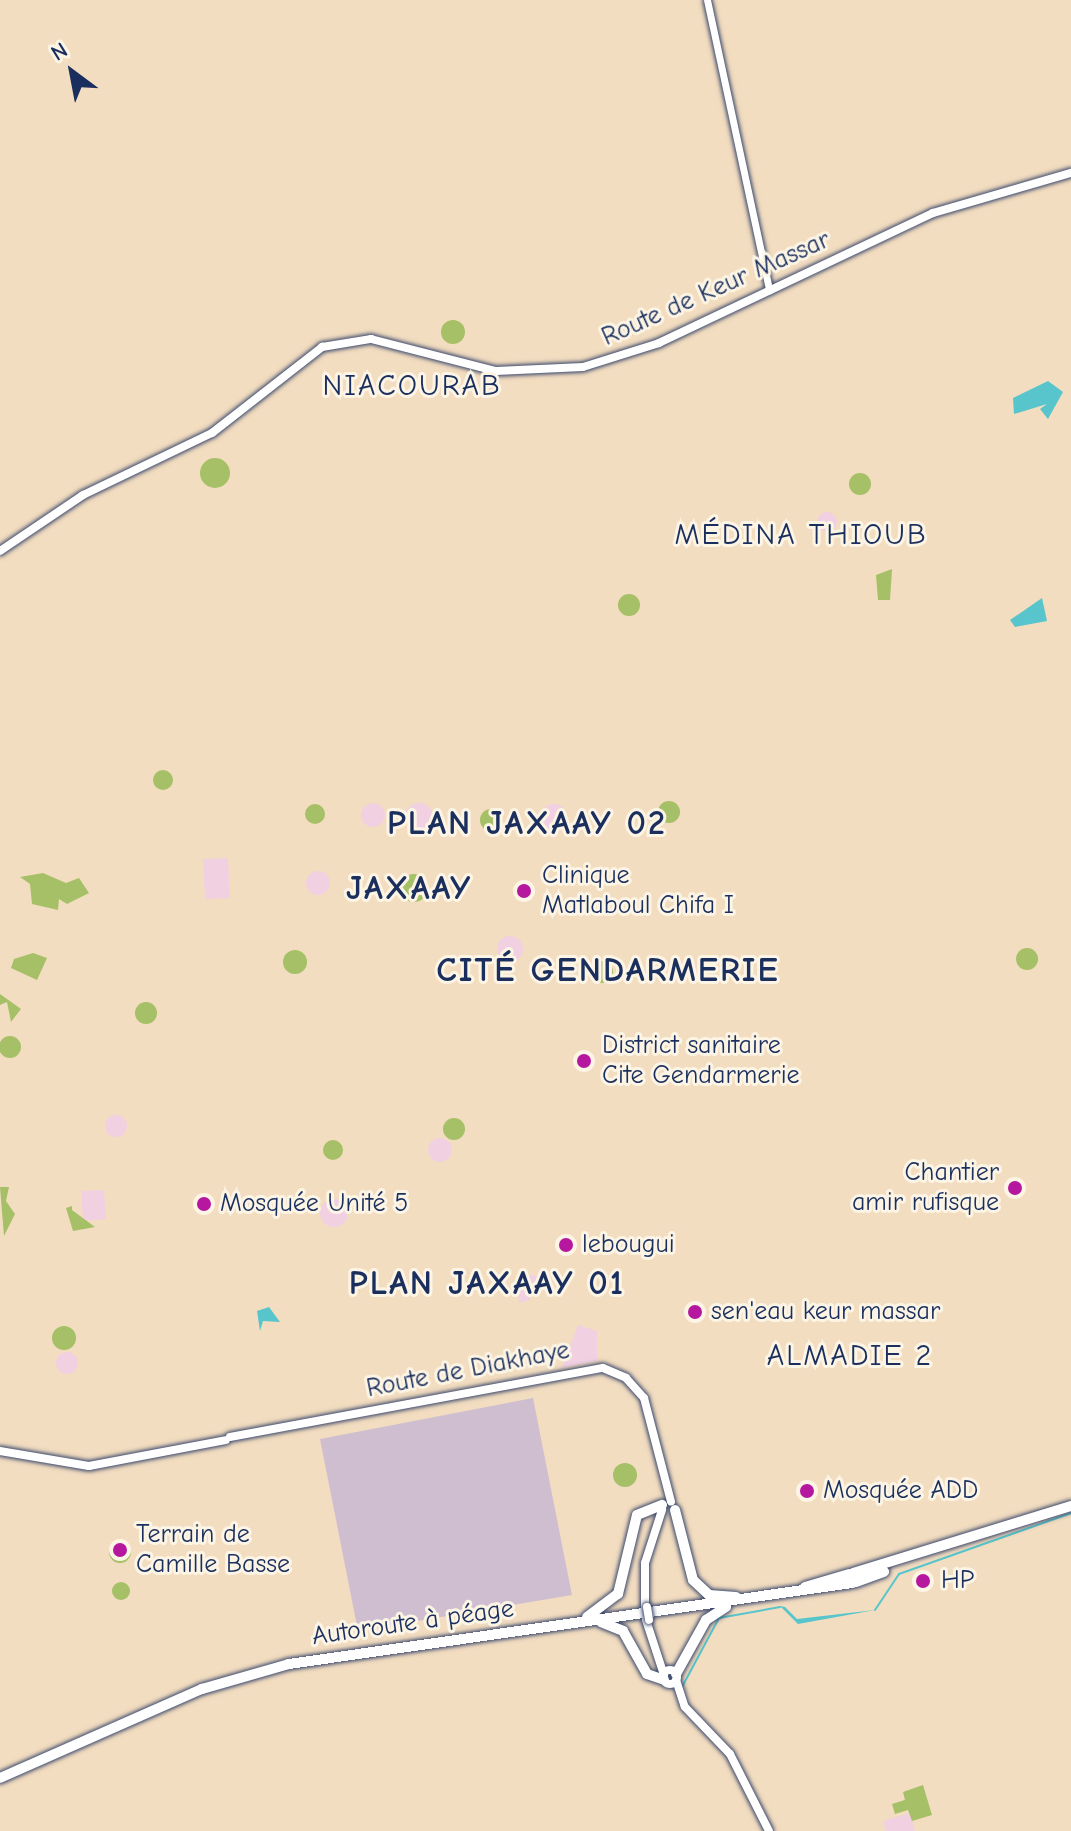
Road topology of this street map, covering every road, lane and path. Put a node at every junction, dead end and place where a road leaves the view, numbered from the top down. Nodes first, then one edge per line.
1 (707, 0) edge
2 (1071, 173) edge
3 (769, 290) junction
4 (0, 551) edge
5 (228, 1439) junction
6 (0, 1449) edge
7 (667, 1508) junction
8 (1071, 1508) edge
9 (772, 1596) junction
10 (576, 1621) junction
11 (670, 1678) junction
12 (0, 1776) edge
13 (768, 1831) edge

1 - 3 main road
2 - 3 main road, Route de Keur Massar
3 - 4 main road, Route de Keur Massar
5 - 6 main road, Route de Diakhaye
5 - 7 main road, Route de Diakhaye
5 - 7 main road, Route de Diakhaye
7 - 9 highway
7 - 10 highway
7 - 11 main road, bridge
8 - 9 highway
9 - 10 highway, Autoroute à péage
9 - 11 highway
10 - 11 highway
10 - 12 highway, Autoroute à péage
11 - 13 main road

